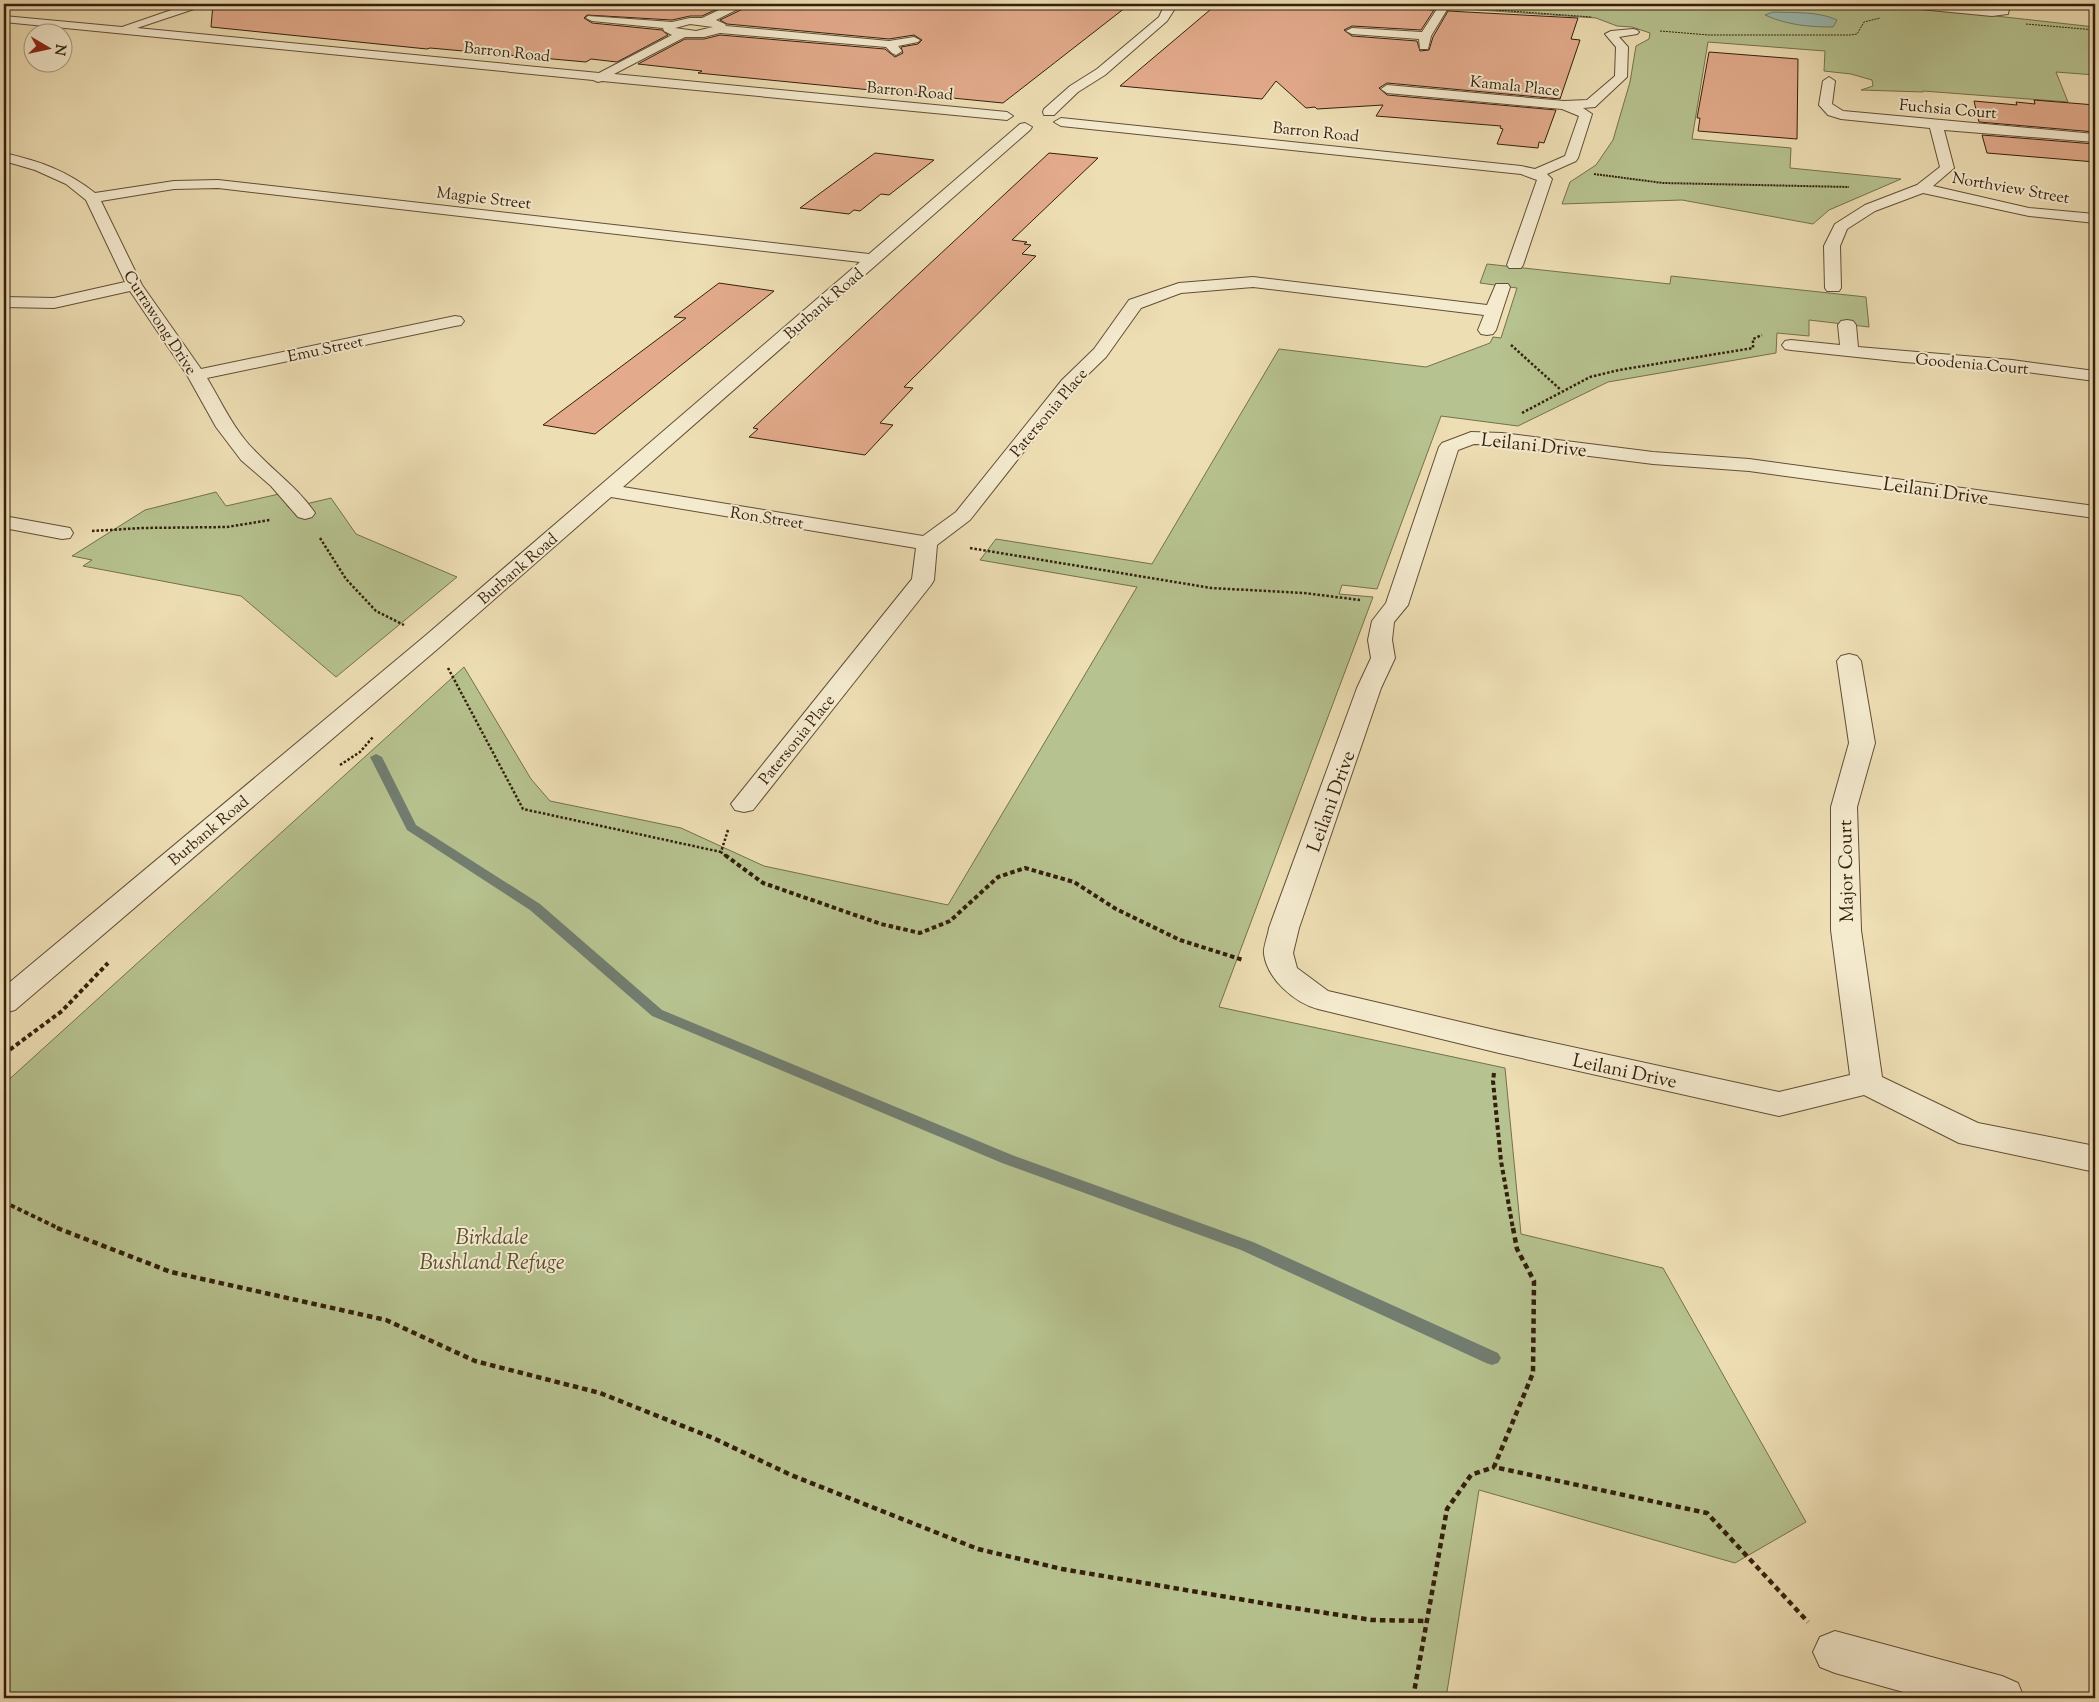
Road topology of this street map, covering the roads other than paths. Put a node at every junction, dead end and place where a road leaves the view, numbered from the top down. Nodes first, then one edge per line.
1 (199, 4) edge
2 (740, 4) edge
3 (1170, 4) edge
4 (1899, 4) edge
5 (2005, 4) edge
6 (1440, 6) edge
7 (589, 17) dead end
8 (4, 19) edge
9 (706, 21) junction
10 (672, 25) junction
11 (718, 29) junction
12 (119, 31) junction
13 (1352, 31) dead end
14 (1596, 32) dead end
15 (1633, 32) road end
16 (682, 34) junction
17 (1611, 34) junction
18 (914, 40) dead end
19 (598, 78) junction
20 (1829, 81) dead end
21 (1387, 89) dead end
22 (1564, 105) junction
23 (1034, 120) junction
24 (1936, 125) junction
25 (2095, 138) edge
26 (4, 157) edge
27 (1541, 177) junction
28 (1916, 190) junction
29 (92, 198) junction
30 (2095, 219) edge
31 (872, 259) junction
32 (1516, 266) dead end
33 (134, 286) junction
34 (1502, 287) dead end
35 (1833, 288) dead end
36 (4, 302) edge
37 (1494, 311) junction
38 (455, 321) dead end
39 (1847, 324) dead end
40 (1487, 330) road end
41 (1791, 345) dead end
42 (1849, 350) junction
43 (196, 374) junction
44 (2095, 376) edge
45 (607, 490) junction
46 (2095, 512) edge
47 (305, 513) road end
48 (4, 522) edge
49 (62, 533) road end
50 (927, 543) junction
51 (1849, 660) dead end
52 (744, 804) road end
53 (4, 1002) edge
54 (1867, 1082) junction
55 (2095, 1159) edge
56 (1835, 1652) road end
57 (2002, 1698) edge

1 - 12 street
2 - 9 street
3 - 23 street
4 - 5 street
6 - 13 street
7 - 10 street
8 - 12 street, Barron Road
9 - 10 street
9 - 11 street
10 - 16 street
11 - 16 street
11 - 18 street
12 - 19 street, Barron Road
14 - 17 street
15 - 17 street
16 - 19 street
17 - 22 street
19 - 23 street, Barron Road
20 - 24 street, Fuchsia Court
21 - 22 street, Kamala Place
22 - 27 street, Kamala Place
23 - 27 street, Barron Road
23 - 31 street, Burbank Road
24 - 25 street, Fuchsia Court
24 - 28 street
26 - 29 street, Currawong Drive
27 - 32 street
28 - 30 street, Northview Street
28 - 35 street
29 - 31 street, Magpie Street
29 - 33 street, Currawong Drive
31 - 45 street, Burbank Road
33 - 36 street
33 - 43 street, Currawong Drive
34 - 37 street
37 - 40 street
37 - 50 street, Patersonia Place
38 - 43 street, Emu Street
39 - 42 street
41 - 42 street, Goodenia Court
42 - 44 street, Goodenia Court
43 - 47 street, Currawong Drive
45 - 50 street, Ron Street
45 - 53 street, Burbank Road
46 - 54 street, Leilani Drive
48 - 49 street
50 - 52 street, Patersonia Place
51 - 54 street, Major Court
54 - 55 street
56 - 57 street

